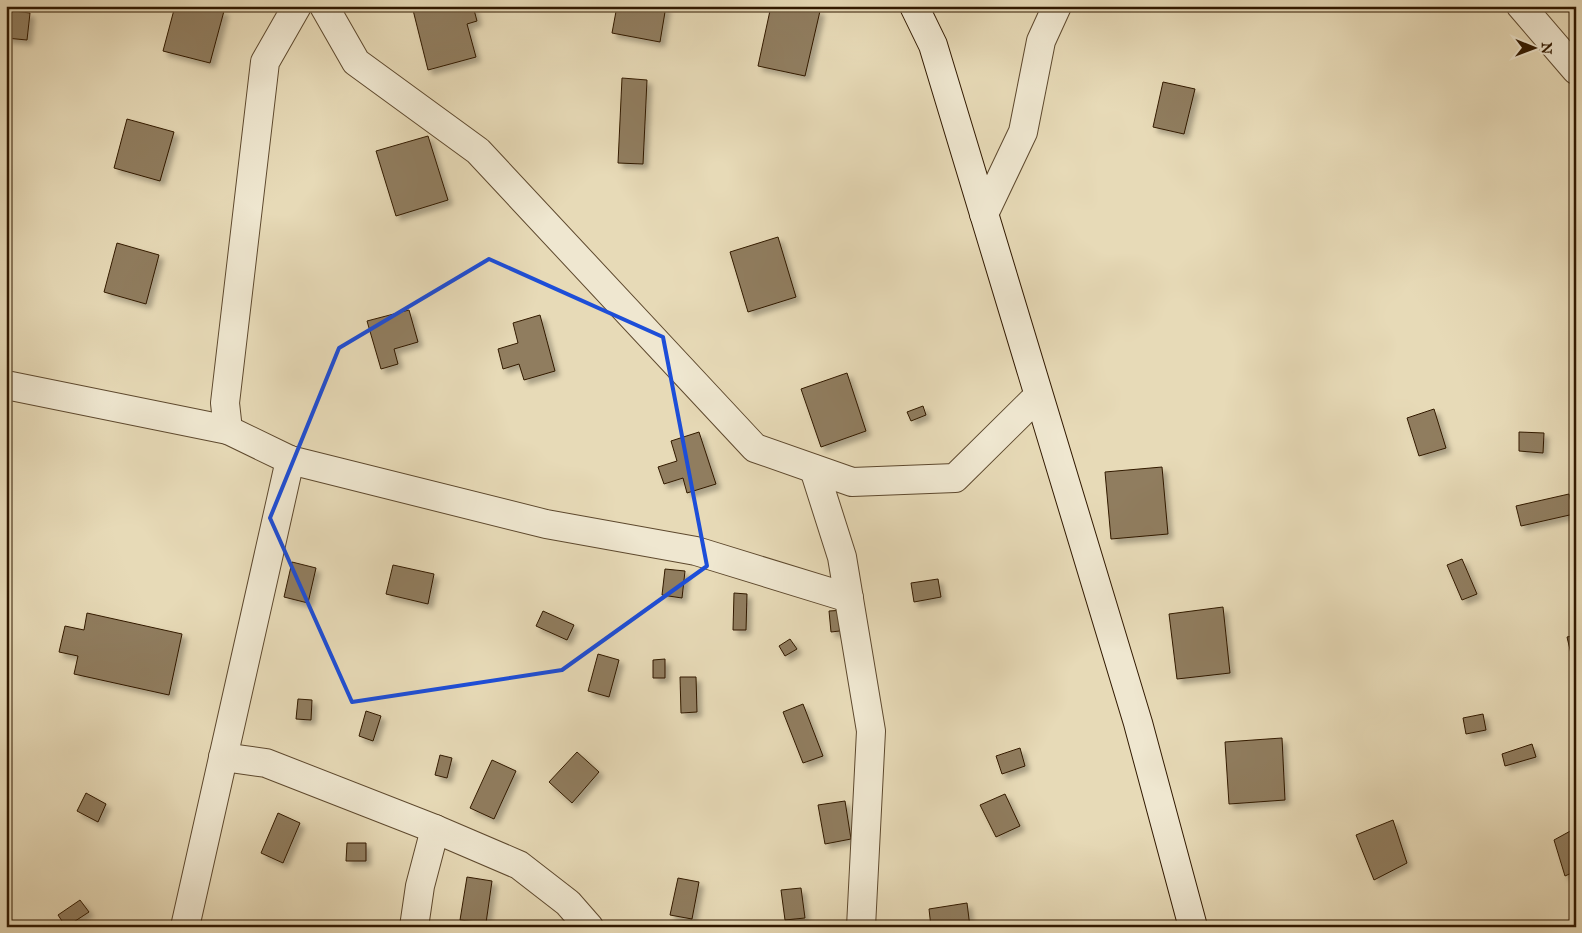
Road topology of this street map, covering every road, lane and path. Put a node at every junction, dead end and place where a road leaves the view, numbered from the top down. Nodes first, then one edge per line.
1 (297, 6) edge
2 (324, 6) edge
3 (914, 6) edge
4 (1057, 6) edge
5 (1521, 6) edge
6 (1576, 70) edge
7 (984, 214) junction
8 (6, 385) edge
9 (1038, 396) junction
10 (228, 430) junction
11 (290, 460) junction
12 (814, 469) junction
13 (848, 598) junction
14 (223, 758) junction
15 (435, 829) junction
16 (185, 927) edge
17 (414, 927) edge
18 (589, 927) edge
19 (861, 927) edge
20 (1193, 927) edge

1 - 10 street
2 - 12 street
3 - 7 street
4 - 7 street
5 - 6 street
7 - 9 street
8 - 10 street
9 - 12 street
9 - 20 street
10 - 11 street
11 - 13 street
11 - 14 street
12 - 13 street
13 - 19 street
14 - 15 street
14 - 16 street
15 - 17 street
15 - 18 street

